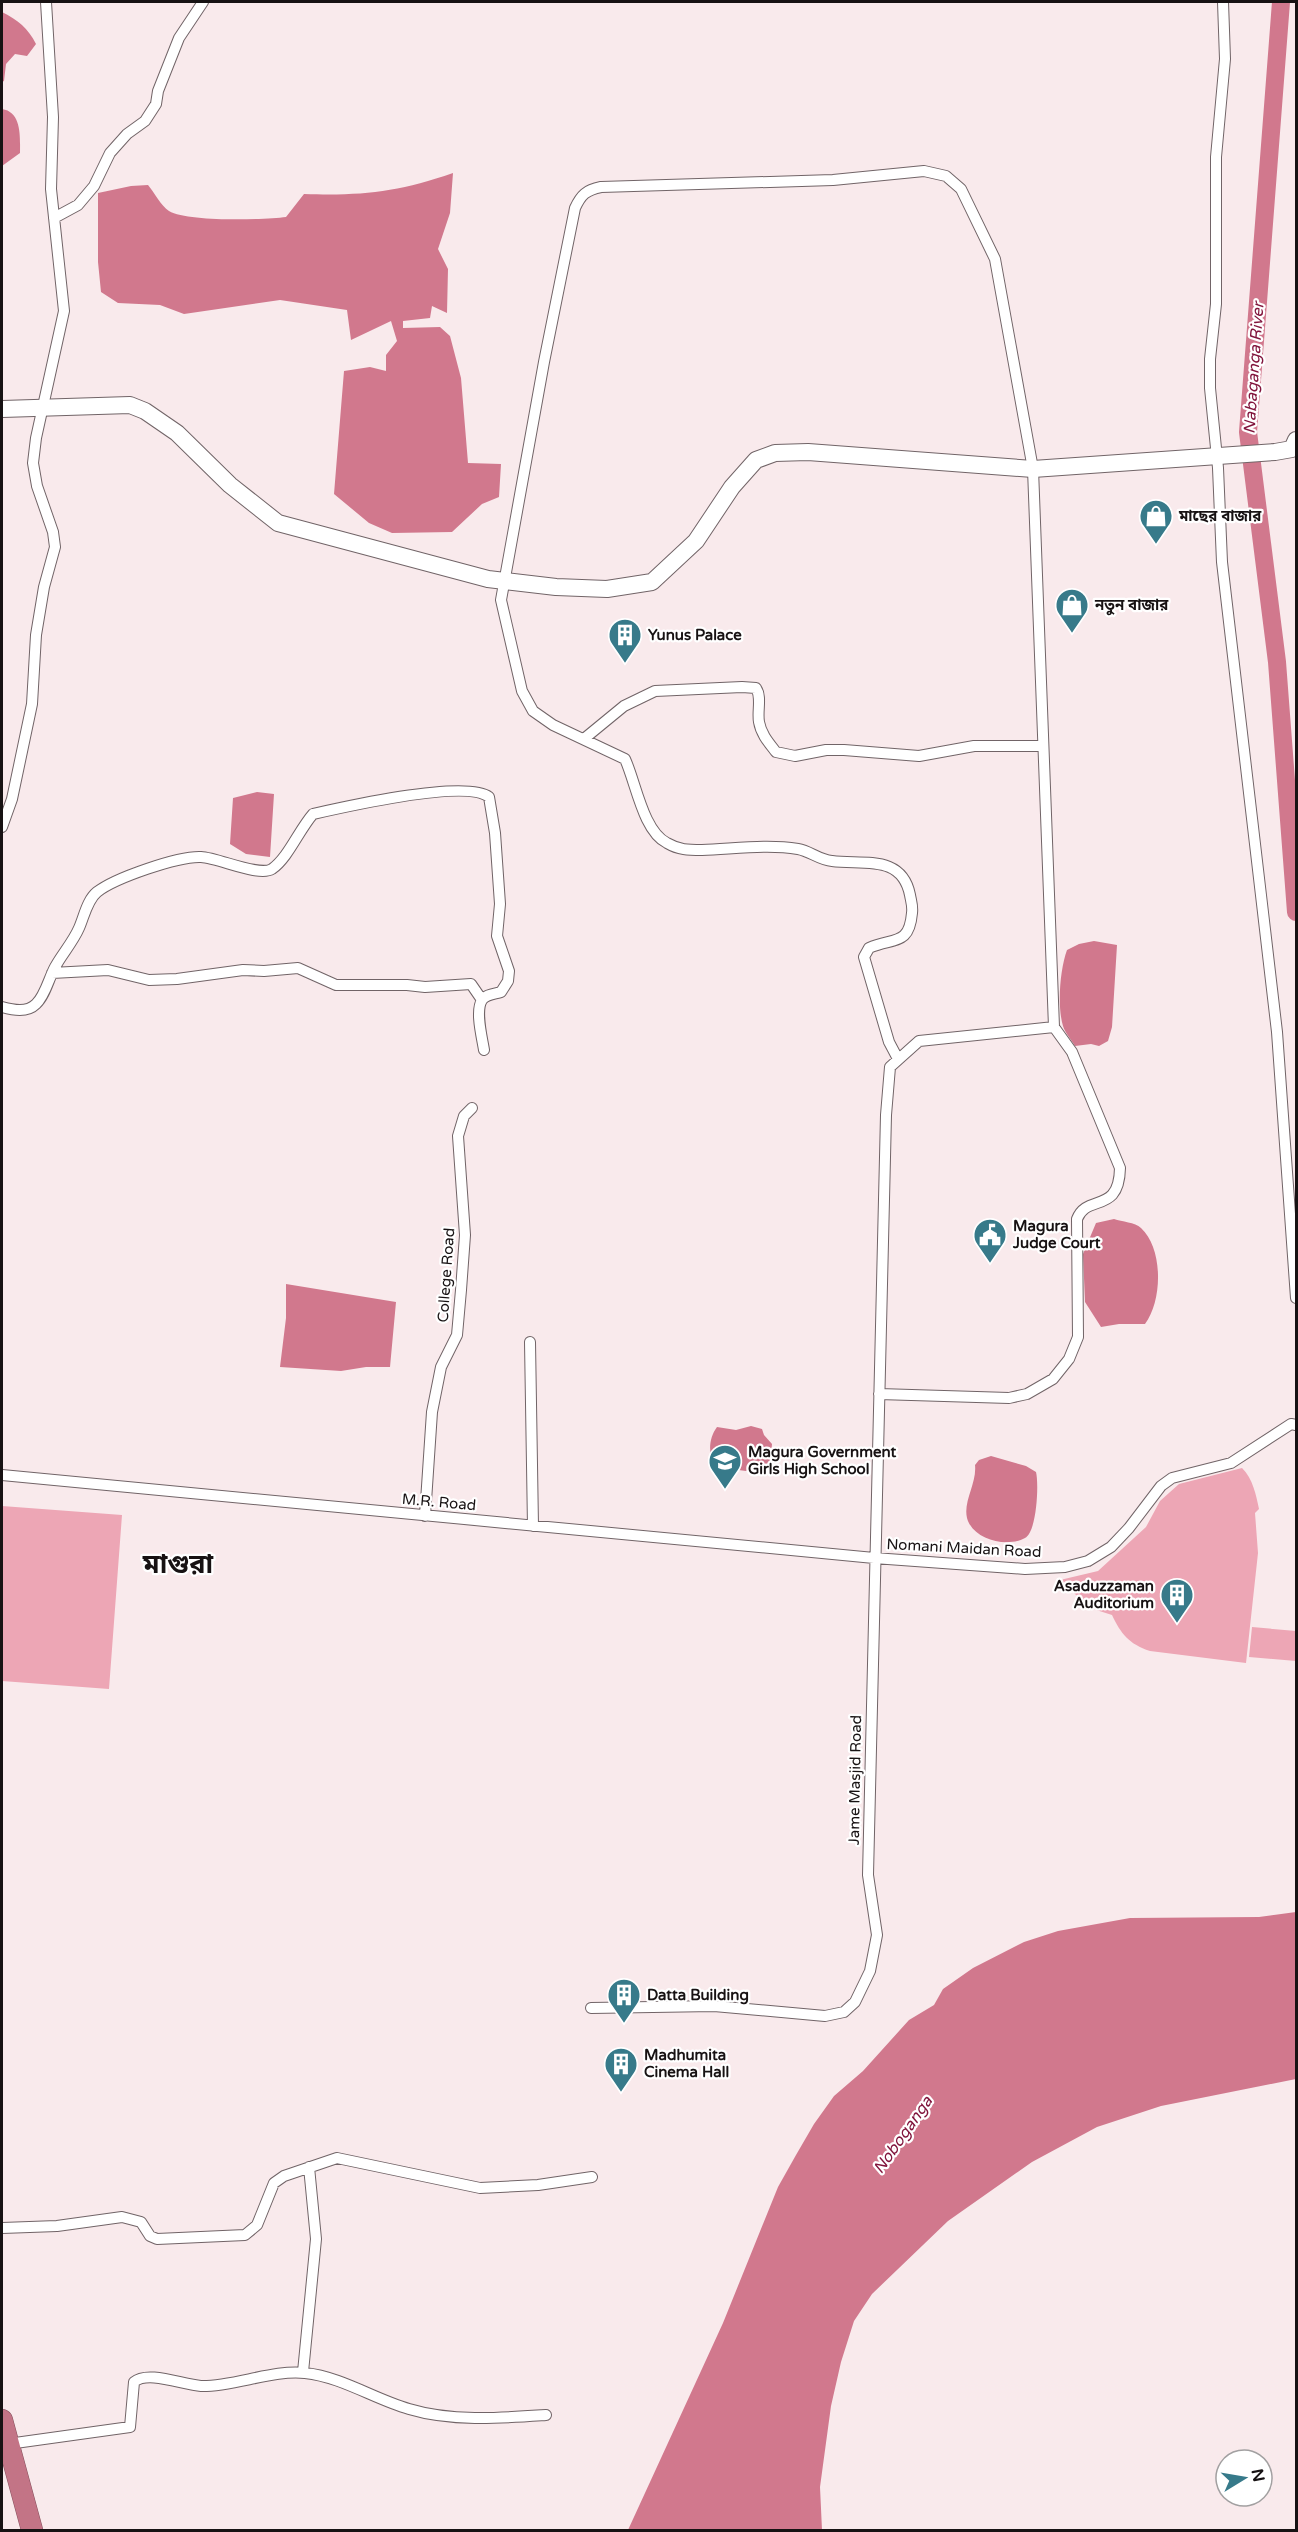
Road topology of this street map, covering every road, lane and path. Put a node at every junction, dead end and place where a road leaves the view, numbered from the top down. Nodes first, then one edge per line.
1 (46, 2) edge
2 (203, 2) edge
3 (1223, 2) edge
4 (54, 218) junction
5 (44, 407) junction
6 (2, 409) edge
7 (1296, 440) edge
8 (1223, 455) junction
9 (1033, 469) junction
10 (504, 580) junction
11 (585, 738) junction
12 (1043, 746) junction
13 (2, 828) edge
14 (52, 973) junction
15 (482, 1000) junction
16 (2, 1007) edge
17 (1054, 1027) junction
18 (484, 1050) dead end
19 (898, 1059) junction
20 (472, 1108) dead end
21 (1296, 1298) edge
22 (530, 1342) dead end
23 (879, 1394) junction
24 (1295, 1422) edge
25 (2, 1475) edge
26 (425, 1516) junction
27 (533, 1526) junction
28 (874, 1558) junction
29 (591, 2008) dead end
30 (309, 2167) junction
31 (591, 2177) dead end
32 (2, 2228) edge
33 (303, 2372) junction
34 (546, 2415) dead end
35 (2, 2420) edge
36 (8, 2444) junction
37 (32, 2530) edge

1 - 4 street
2 - 4 street
3 - 8 street
4 - 5 street
5 - 6 main road
5 - 10 main road
5 - 13 street
7 - 8 main road
8 - 9 main road
8 - 21 street
9 - 10 main road
9 - 10 street
9 - 12 street
10 - 11 street
11 - 12 street
11 - 19 street
12 - 17 street
14 - 15 street
14 - 15 street
14 - 16 street
15 - 18 street
17 - 19 street
17 - 23 street
19 - 23 street, Jame Masjid Road
20 - 26 street, College Road
22 - 27 street
23 - 28 street, Jame Masjid Road
24 - 28 street, Nomani Maidan Road
25 - 26 street, M.R. Road
26 - 27 street, M.R. Road
27 - 28 street, M.R. Road
28 - 29 street, Jame Masjid Road
30 - 31 street
30 - 32 street
30 - 33 street
33 - 34 street
33 - 36 street
35 - 36 highway
36 - 37 highway

